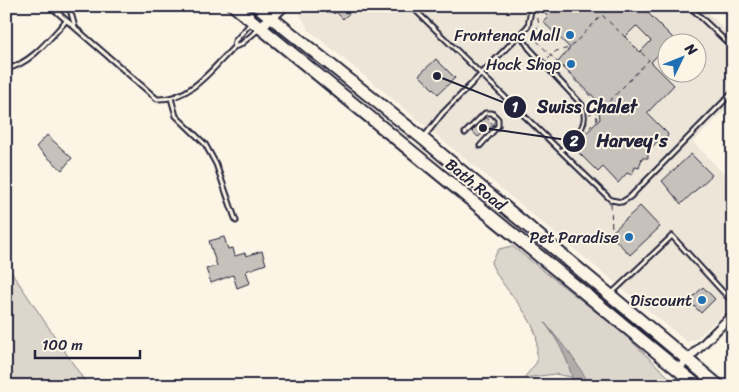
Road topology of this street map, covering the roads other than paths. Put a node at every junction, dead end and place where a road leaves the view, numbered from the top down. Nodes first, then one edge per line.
1 (50, 6) edge
2 (69, 6) edge
3 (234, 6) edge
4 (283, 6) edge
5 (411, 6) edge
6 (528, 6) edge
7 (689, 6) edge
8 (262, 8) edge
9 (272, 18) junction
10 (66, 21) junction
11 (256, 25) junction
12 (76, 29) junction
13 (520, 34) junction
14 (234, 47) junction
15 (733, 48) edge
16 (6, 69) edge
17 (481, 74) junction
18 (733, 92) edge
19 (171, 98) junction
20 (465, 133) dead end
21 (422, 138) junction
22 (480, 146) dead end
23 (561, 150) junction
24 (236, 221) dead end
25 (609, 295) junction
26 (733, 303) edge
27 (733, 314) edge
28 (686, 359) junction
29 (678, 369) junction
30 (698, 386) edge
31 (720, 386) edge

1 - 10 lane
2 - 12 lane
3 - 11 main road, Bath Road
4 - 9 main road
5 - 17 lane
6 - 13 lane
7 - 15 lane
8 - 9 main road, Bath Road
8 - 11 lane
9 - 11 main road
9 - 21 main road, Bath Road
10 - 12 lane
10 - 16 lane
11 - 14 lane
11 - 14 lane
11 - 29 main road, Bath Road
12 - 19 lane
13 - 17 lane
13 - 23 lane
14 - 19 lane
17 - 21 lane
17 - 23 lane
18 - 23 lane
19 - 24 lane
20 - 22 lane
21 - 25 main road, Bath Road
25 - 26 lane
25 - 28 main road, Bath Road
27 - 28 street
28 - 29 street
28 - 31 main road, Bath Road
29 - 30 main road, Bath Road

